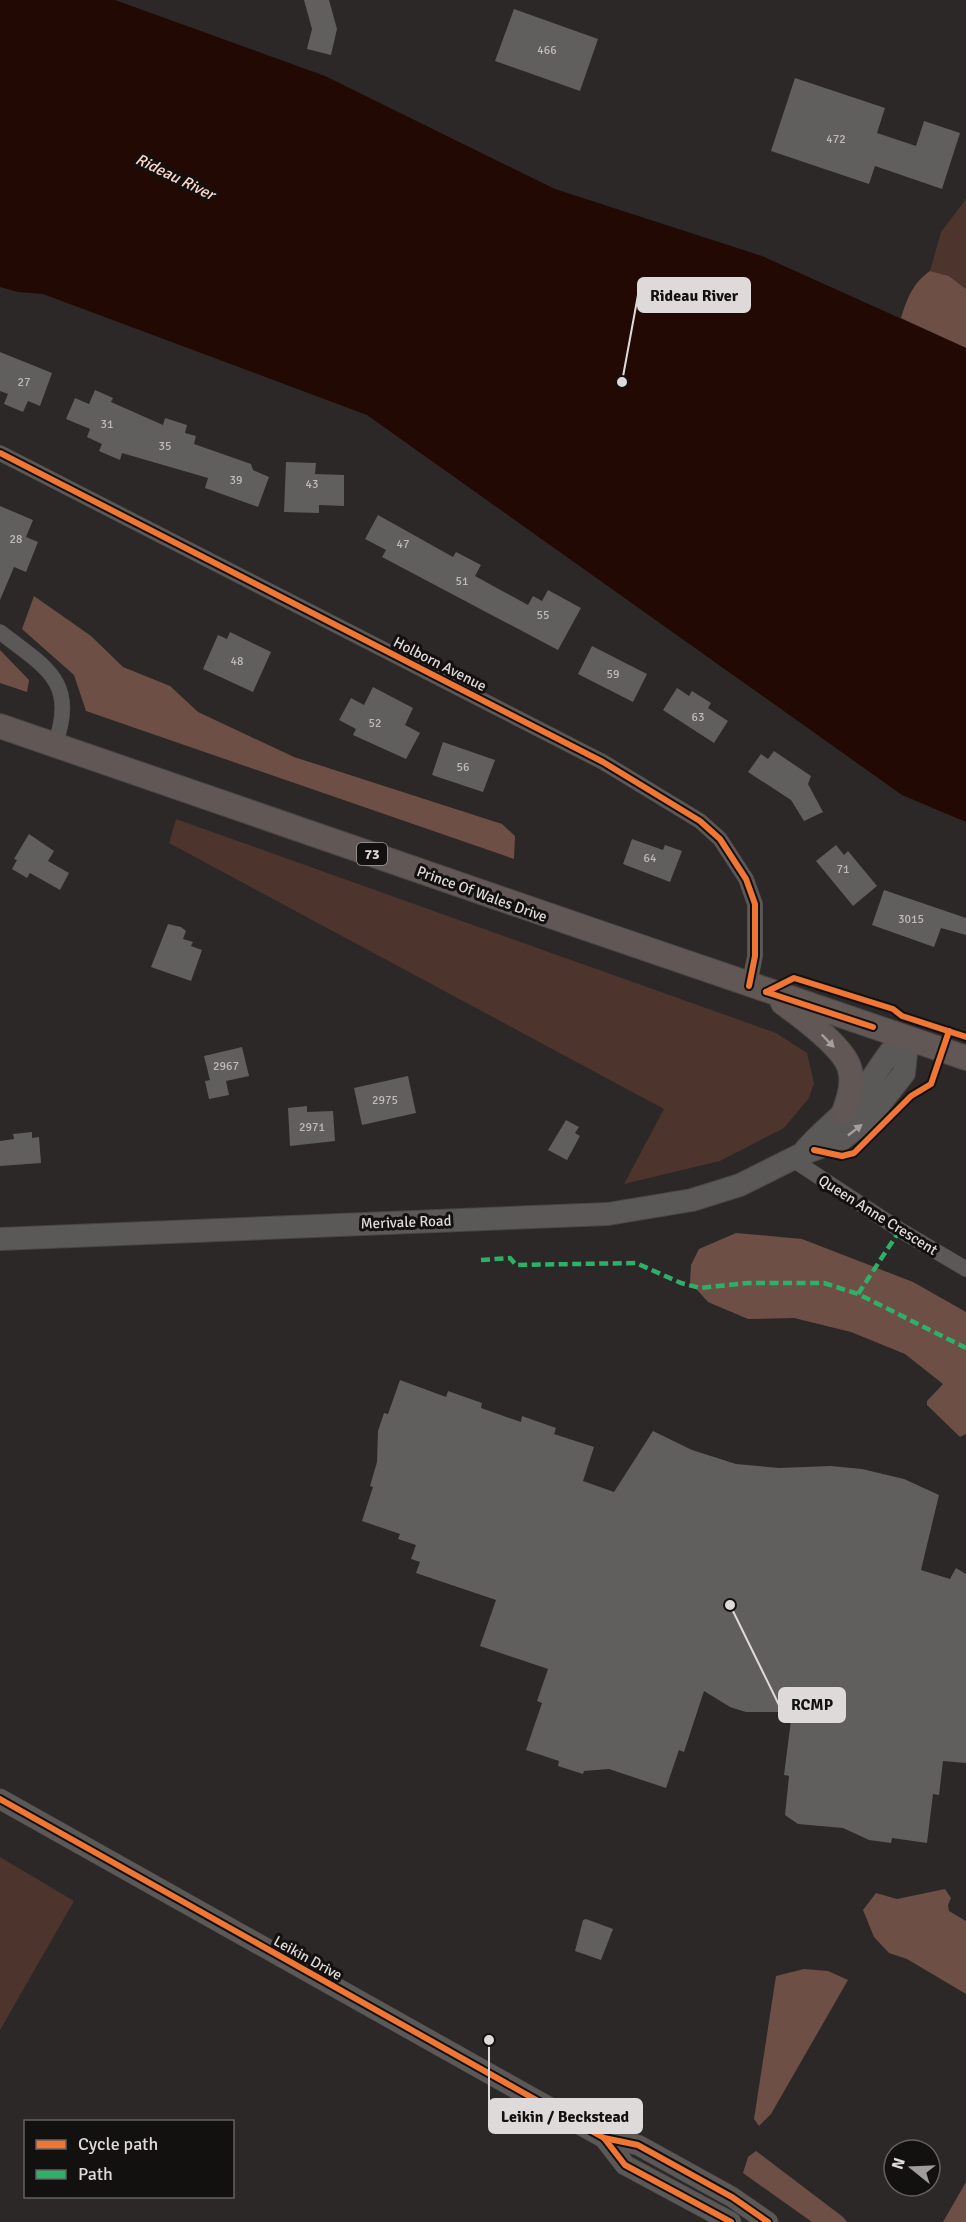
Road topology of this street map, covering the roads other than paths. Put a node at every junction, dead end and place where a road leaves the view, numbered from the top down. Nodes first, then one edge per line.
1 (0, 453) edge
2 (0, 632) edge
3 (0, 726) edge
4 (55, 744) junction
5 (758, 989) junction
6 (903, 1037) junction
7 (966, 1058) edge
8 (844, 1112) junction
9 (797, 1157) junction
10 (0, 1239) edge
11 (966, 1269) edge
12 (0, 1799) edge
13 (604, 2138) junction
14 (731, 2222) edge
15 (768, 2222) edge

1 - 5 street, Holborn Avenue
2 - 4 street
3 - 4 main road, Prince Of Wales Drive / 73
4 - 5 main road, Prince Of Wales Drive / 73
5 - 6 main road, Prince Of Wales Drive / 73
5 -> 8 main road
6 - 7 main road, Prince Of Wales Drive / 73
6 - 8 main road, Merivale Road
9 -> 6 main road, Merivale Road
8 - 9 main road, Merivale Road
9 - 10 main road, Merivale Road
9 - 11 street, Queen Anne Crescent
12 - 13 street, Leikin Drive
13 - 14 street, Leikin Drive
13 - 15 street, Leikin Drive

